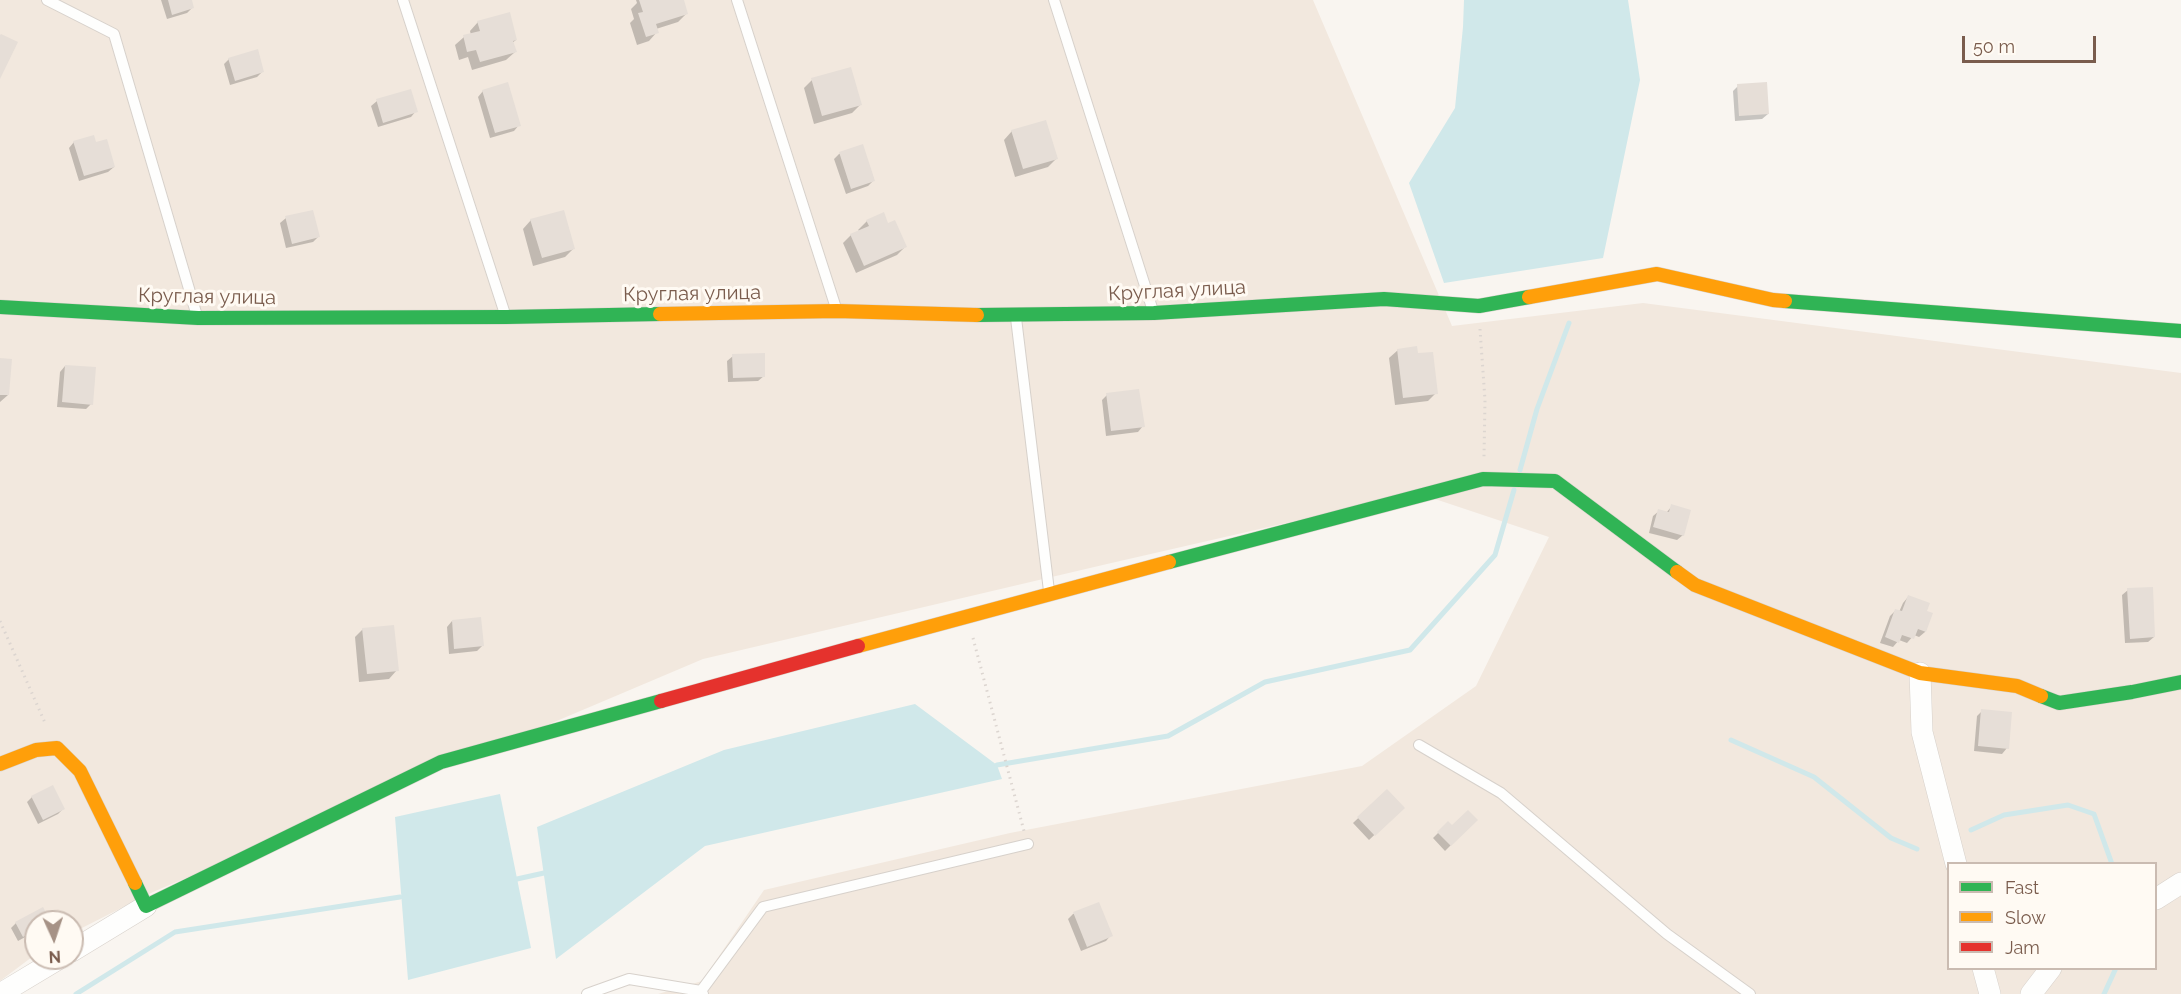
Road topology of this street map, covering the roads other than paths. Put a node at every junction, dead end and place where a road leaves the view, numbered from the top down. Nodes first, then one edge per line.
1 (47, 0) edge
2 (403, 0) edge
3 (737, 0) edge
4 (1054, 0) edge
5 (0, 307) edge
6 (837, 311) junction
7 (1154, 313) junction
8 (1016, 316) junction
9 (506, 317) junction
10 (198, 318) junction
11 (2181, 331) edge
12 (1049, 594) junction
13 (1920, 673) junction
14 (2181, 682) edge
15 (1419, 745) dead end
16 (0, 764) edge
17 (1028, 844) road end
18 (1955, 862) edge
19 (2181, 883) edge
20 (2157, 898) edge
21 (146, 906) junction
22 (84, 944) edge
23 (40, 970) edge
24 (1983, 970) edge
25 (2050, 970) edge
26 (702, 992) edge
27 (0, 994) edge
28 (587, 994) edge
29 (1750, 994) edge
30 (1990, 994) edge
31 (2031, 994) edge

1 - 10 lane
2 - 9 lane
3 - 6 lane
4 - 7 lane
5 - 10 street, Круглая улица
6 - 8 street, Круглая улица
6 - 9 street, Круглая улица
7 - 8 street, Круглая улица
7 - 11 street, Круглая улица
8 - 12 lane
9 - 10 street, Круглая улица
12 - 13 street
12 - 21 street
13 - 14 street
13 - 18 street
15 - 29 lane
16 - 21 street
17 - 26 lane
19 - 20 street
21 - 22 street
23 - 27 street
24 - 30 street
25 - 31 street
26 - 28 lane

